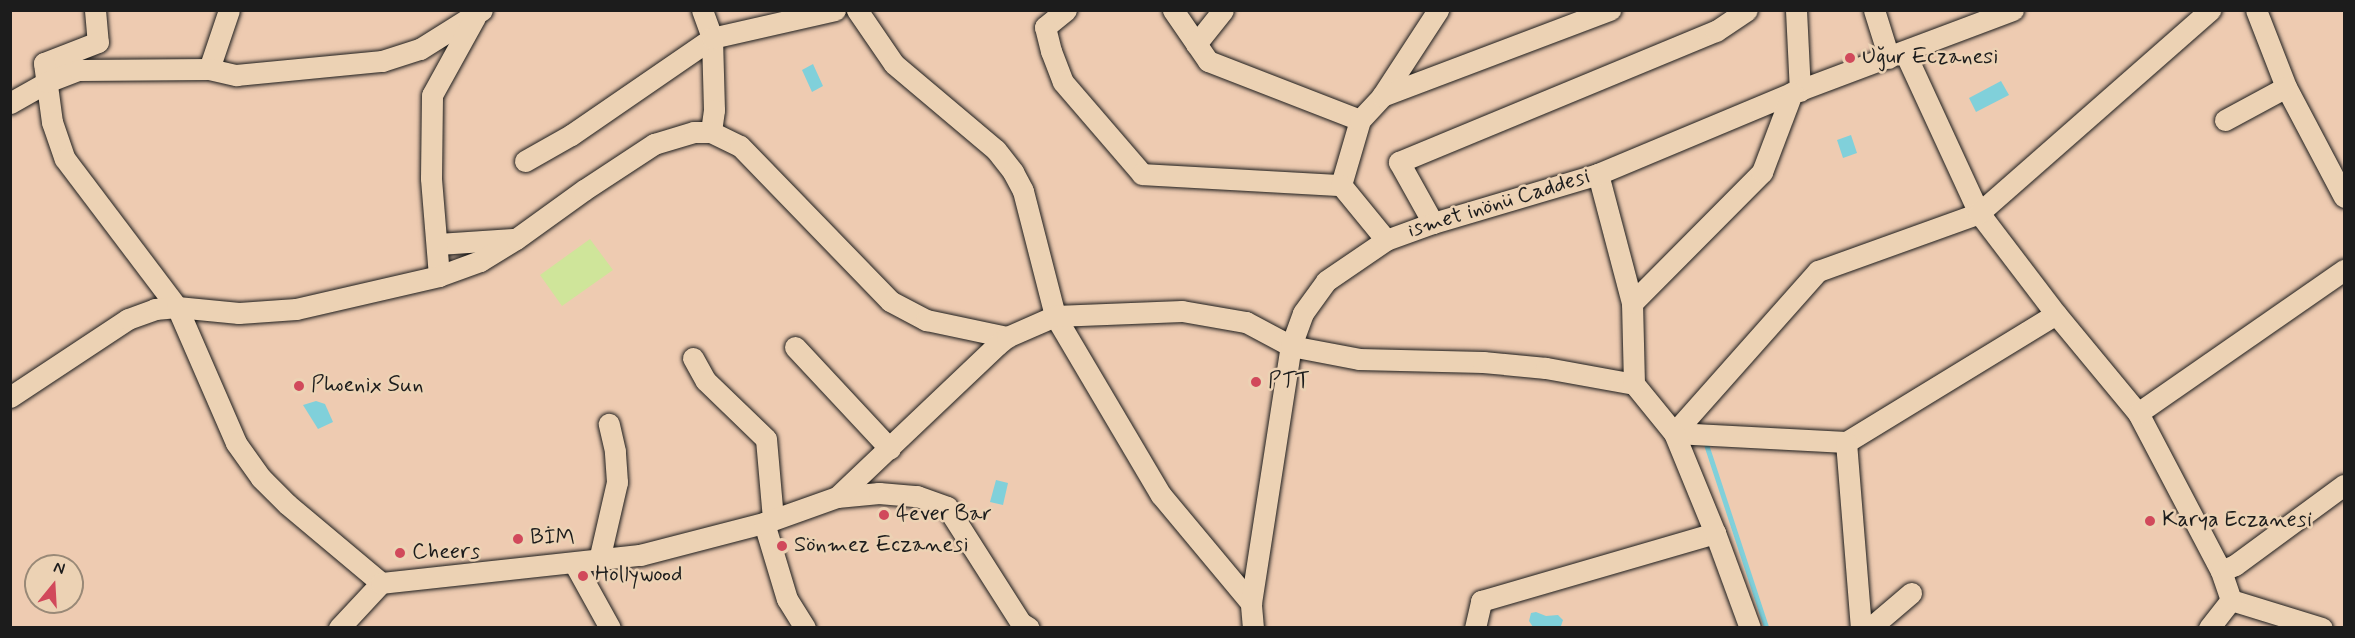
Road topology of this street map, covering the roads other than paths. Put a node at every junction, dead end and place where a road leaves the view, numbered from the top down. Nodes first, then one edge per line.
1 (95, 10) edge
2 (229, 10) edge
3 (702, 10) edge
4 (835, 10) edge
5 (856, 10) edge
6 (1066, 10) edge
7 (1173, 10) edge
8 (1223, 10) edge
9 (1438, 10) edge
10 (1610, 10) edge
11 (1747, 10) edge
12 (1796, 10) edge
13 (1874, 10) edge
14 (2013, 10) edge
15 (2210, 10) edge
16 (2256, 10) edge
17 (479, 13) edge
18 (1045, 19) edge
19 (712, 38) junction
20 (1196, 44) junction
21 (1897, 56) junction
22 (209, 69) junction
23 (47, 82) junction
24 (2286, 87) junction
25 (1796, 92) junction
26 (1382, 96) junction
27 (10, 103) edge
28 (1360, 120) junction
29 (2225, 120) dead end
30 (711, 132) junction
31 (525, 161) dead end
32 (1598, 174) junction
33 (1341, 184) junction
34 (2344, 197) edge
35 (1979, 213) junction
36 (1432, 223) junction
37 (516, 239) junction
38 (1386, 240) junction
39 (438, 244) junction
40 (2344, 270) edge
41 (439, 276) junction
42 (1632, 303) junction
43 (177, 307) junction
44 (2056, 314) junction
45 (1055, 316) junction
46 (1007, 337) junction
47 (1291, 346) junction
48 (795, 347) dead end
49 (693, 358) dead end
50 (1634, 384) junction
51 (10, 397) edge
52 (2138, 413) junction
53 (609, 423) dead end
54 (1674, 433) junction
55 (1846, 442) junction
56 (890, 449) junction
57 (2344, 485) edge
58 (837, 497) junction
59 (769, 521) junction
60 (1715, 532) junction
61 (599, 560) junction
62 (574, 563) junction
63 (2221, 571) junction
64 (381, 584) junction
65 (1911, 593) dead end
66 (2231, 600) junction
67 (1251, 603) junction
68 (1022, 626) edge
69 (339, 627) edge
70 (610, 627) edge
71 (805, 627) edge
72 (1253, 627) edge
73 (1475, 627) edge
74 (1750, 627) edge
75 (1861, 627) edge
76 (1870, 627) edge
77 (2209, 627) edge
78 (2322, 627) edge

1 - 23 street
2 - 22 street
3 - 19 street
4 - 19 street
5 - 45 street
6 - 18 street
7 - 20 street
8 - 20 street
9 - 26 street
10 - 26 street
11 - 36 street
12 - 25 street
13 - 21 street
14 - 21 street, ismet inönü Caddesi
15 - 35 street
16 - 24 street
17 - 22 street
17 - 39 street
18 - 33 street
19 - 30 street
19 - 31 street
20 - 28 street
21 - 25 street, ismet inönü Caddesi
21 - 35 street
22 - 23 street
23 - 27 street
23 - 43 street
24 - 29 street
24 - 34 street
25 - 32 street, ismet inönü Caddesi
25 - 42 street
26 - 28 street
28 - 33 street
30 - 37 street
30 - 46 street
32 - 36 street, ismet inönü Caddesi
32 - 42 street
33 - 38 street
35 - 44 street
35 - 54 street
36 - 38 street, ismet inönü Caddesi
37 - 39 street
37 - 41 street
38 - 47 street, ismet inönü Caddesi
39 - 41 street
40 - 52 street
41 - 43 street
42 - 50 street
43 - 51 street
43 - 64 street
44 - 52 street
44 - 55 street
45 - 46 street
45 - 47 street
45 - 67 street
46 - 56 street
47 - 50 street
47 - 67 street, ismet inönü Caddesi
48 - 56 street
49 - 59 street
50 - 54 street
52 - 63 street
53 - 61 street
54 - 55 street
54 - 60 street
55 - 75 street
56 - 58 street
57 - 63 street
58 - 59 street
58 - 68 street
59 - 61 street
59 - 71 street
60 - 73 street
60 - 74 street
61 - 62 street
62 - 64 street
62 - 70 street
63 - 66 street
64 - 69 street
65 - 76 street
66 - 77 street
66 - 78 street
67 - 72 street, ismet inönü Caddesi

